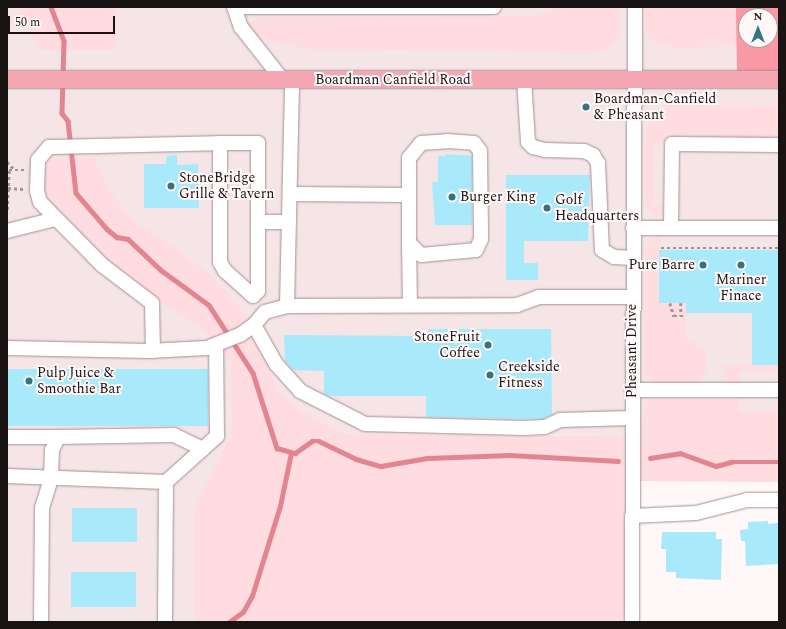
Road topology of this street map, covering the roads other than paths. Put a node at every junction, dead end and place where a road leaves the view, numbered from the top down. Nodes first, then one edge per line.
1 (234, 7) edge
2 (240, 7) edge
3 (494, 7) edge
4 (635, 7) edge
5 (7, 79) edge
6 (287, 79) junction
7 (633, 79) junction
8 (779, 79) edge
9 (524, 80) junction
10 (220, 143) junction
11 (779, 145) edge
12 (290, 194) junction
13 (407, 196) junction
14 (55, 219) junction
15 (258, 222) junction
16 (289, 222) junction
17 (633, 228) junction
18 (671, 228) junction
19 (779, 228) edge
20 (7, 231) edge
21 (408, 243) junction
22 (633, 258) junction
23 (253, 296) junction
24 (632, 296) junction
25 (410, 305) junction
26 (287, 306) junction
27 (265, 312) junction
28 (254, 325) junction
29 (220, 345) junction
30 (7, 348) edge
31 (153, 351) junction
32 (632, 390) junction
33 (779, 390) edge
34 (632, 418) junction
35 (7, 437) edge
36 (58, 437) junction
37 (203, 449) junction
38 (7, 476) edge
39 (51, 478) junction
40 (166, 482) junction
41 (779, 500) edge
42 (632, 516) junction
43 (41, 622) edge
44 (165, 622) edge
45 (632, 622) edge

1 - 6 street
2 - 3 street
4 - 7 street, Pheasant Drive
5 - 6 main road, Boardman Canfield Road
6 - 9 main road, Boardman Canfield Road
6 - 12 street
7 - 8 main road, Boardman Canfield Road
7 - 9 main road, Boardman Canfield Road
7 - 17 street, Pheasant Drive
9 - 22 street
10 - 14 street
10 - 15 street
10 - 23 street
11 - 18 street
12 - 13 street
12 - 16 street
13 - 21 street
13 - 21 street
14 - 20 street
14 - 31 street
15 - 16 street
15 - 23 street
16 - 26 street
17 - 18 street
17 - 22 street, Pheasant Drive
18 - 19 street
21 - 25 street
22 - 24 street, Pheasant Drive
23 - 27 street
24 - 25 street
24 - 32 street, Pheasant Drive
25 - 26 street
26 - 27 street
27 - 28 street
28 - 29 street
28 - 34 street
29 - 31 street
29 - 37 street
30 - 31 street
32 - 33 street
32 - 34 street, Pheasant Drive
34 - 42 street, Pheasant Drive
35 - 36 street
36 - 37 street
36 - 39 street
37 - 40 street
38 - 39 street
39 - 40 street
39 - 43 street
40 - 44 street
41 - 42 street
42 - 45 street, Pheasant Drive

